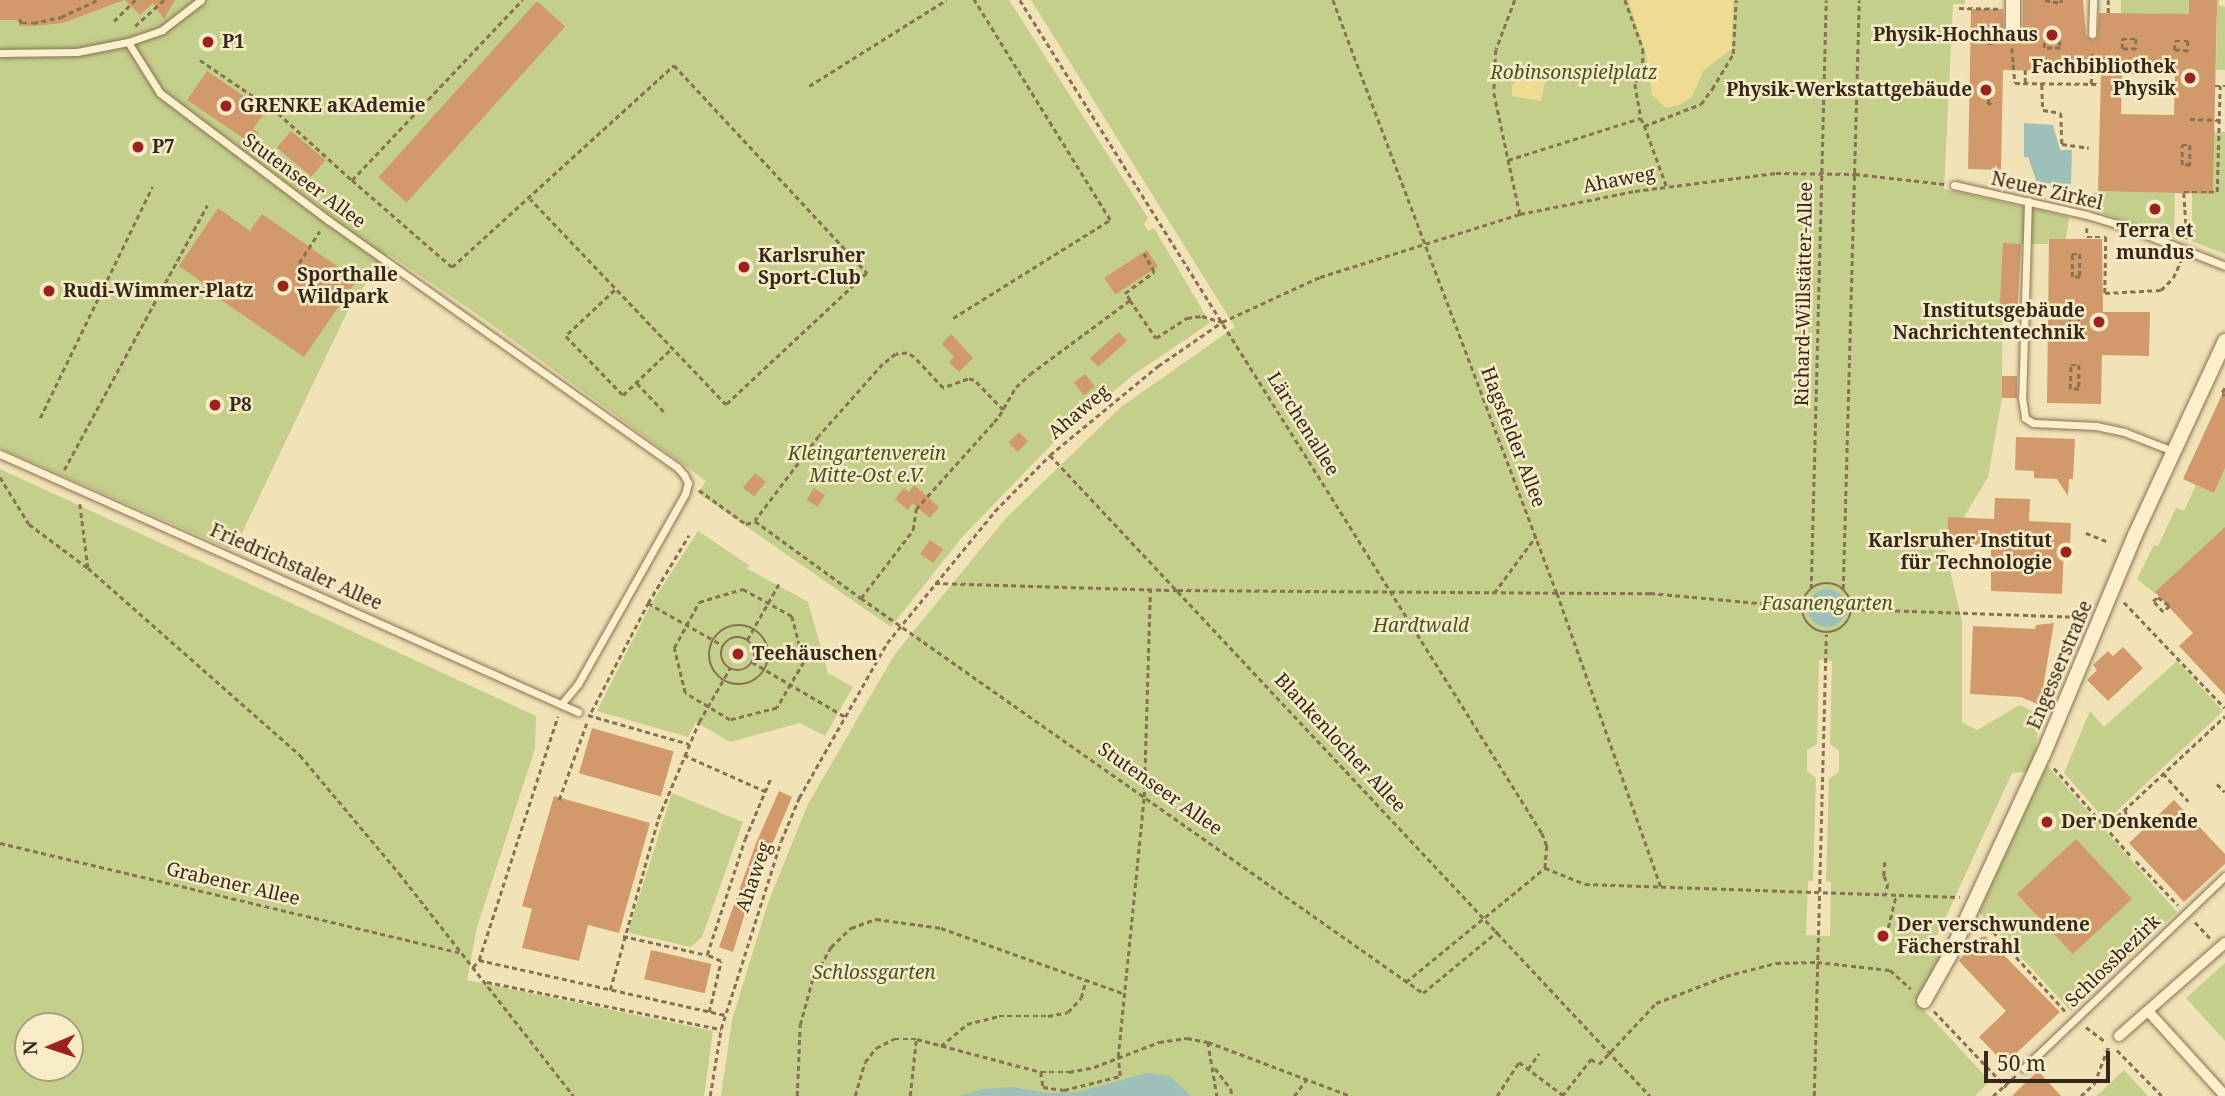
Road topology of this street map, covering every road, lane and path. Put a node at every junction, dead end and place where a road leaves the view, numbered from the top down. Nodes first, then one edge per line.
1 (97, 0) edge
2 (135, 0) edge
3 (164, 0) edge
4 (201, 0) edge
5 (522, 0) edge
6 (946, 0) edge
7 (974, 0) edge
8 (1020, 0) edge
9 (1334, 0) edge
10 (1515, 0) edge
11 (1625, 0) edge
12 (1735, 0) edge
13 (1826, 0) edge
14 (1859, 0) edge
15 (2045, 0) edge
16 (2061, 0) edge
17 (2093, 0) edge
18 (2108, 0) edge
19 (2013, 5) edge
20 (1959, 8) dead end
21 (2108, 13) dead end
22 (19, 19) dead end
23 (114, 21) dead end
24 (134, 27) dead end
25 (2013, 32) dead end
26 (2092, 34) dead end
27 (128, 42) junction
28 (2012, 48) dead end
29 (2044, 48) joint
30 (2122, 49) joint
31 (2092, 50) dead end
32 (2174, 50) joint
33 (0, 53) edge
34 (200, 60) dead end
35 (2025, 70) dead end
36 (2025, 83) junction
37 (2042, 83) junction
38 (2091, 84) junction
39 (2100, 84) dead end
40 (2122, 84) dead end
41 (2175, 85) dead end
42 (809, 86) dead end
43 (2220, 86) edge
44 (1641, 118) junction
45 (2190, 119) dead end
46 (2219, 120) junction
47 (1644, 126) junction
48 (2089, 148) dead end
49 (1508, 160) junction
50 (2182, 164) joint
51 (1821, 173) junction
52 (1855, 174) junction
53 (352, 180) junction
54 (1954, 185) joint
55 (1666, 186) junction
56 (152, 187) dead end
57 (530, 198) junction
58 (2028, 201) junction
59 (207, 205) dead end
60 (1520, 214) junction
61 (2087, 215) junction
62 (328, 220) junction
63 (1423, 243) junction
64 (2187, 250) junction
65 (1144, 254) dead end
66 (299, 263) dead end
67 (2225, 266) edge
68 (2072, 277) joint
69 (616, 289) junction
70 (1130, 300) junction
71 (953, 318) dead end
72 (1222, 322) junction
73 (2225, 341) edge
74 (672, 348) junction
75 (636, 382) junction
76 (2225, 388) edge
77 (2070, 389) joint
78 (2225, 395) edge
79 (1003, 410) junction
80 (666, 414) dead end
81 (40, 418) dead end
82 (2174, 451) junction
83 (0, 454) edge
84 (1051, 455) junction
85 (0, 477) edge
86 (59, 479) junction
87 (688, 484) junction
88 (77, 487) junction
89 (755, 521) junction
90 (2087, 533) dead end
91 (689, 535) dead end
92 (1536, 536) junction
93 (2106, 541) dead end
94 (88, 568) junction
95 (780, 582) dead end
96 (934, 583) junction
97 (1150, 589) junction
98 (1811, 589) junction
99 (1843, 589) junction
100 (2112, 589) junction
101 (1178, 590) junction
102 (1394, 593) junction
103 (1493, 593) junction
104 (1557, 593) junction
105 (861, 598) junction
106 (648, 603) junction
107 (768, 603) junction
108 (2170, 606) joint
109 (1802, 607) junction
110 (1853, 609) junction
111 (2100, 617) junction
112 (687, 625) junction
113 (900, 625) junction
114 (753, 630) junction
115 (1826, 634) junction
116 (714, 640) junction
117 (747, 641) junction
118 (724, 646) junction
119 (752, 662) junction
120 (730, 668) junction
121 (764, 669) junction
122 (724, 679) junction
123 (790, 685) junction
124 (562, 703) junction
125 (708, 706) junction
126 (2225, 708) edge
127 (578, 712) joint
128 (589, 716) junction
129 (844, 716) junction
130 (2225, 716) edge
131 (689, 744) junction
132 (684, 755) junction
133 (2043, 755) junction
134 (2163, 773) junction
135 (771, 777) dead end
136 (2217, 785) dead end
137 (765, 791) junction
138 (2225, 792) edge
139 (1144, 797) junction
140 (559, 800) dead end
141 (2188, 801) dead end
142 (2125, 810) junction
143 (2115, 826) dead end
144 (2105, 828) junction
145 (0, 843) edge
146 (2130, 855) dead end
147 (2136, 861) dead end
148 (1885, 862) dead end
149 (1545, 868) junction
150 (2144, 870) dead end
151 (2225, 876) edge
152 (1661, 886) junction
153 (1819, 892) junction
154 (1886, 894) junction
155 (1896, 894) junction
156 (1972, 908) junction
157 (1484, 916) junction
158 (1498, 931) junction
159 (623, 936) junction
160 (1886, 936) dead end
161 (2225, 943) edge
162 (459, 952) junction
163 (707, 955) junction
164 (479, 960) junction
165 (1817, 962) junction
166 (473, 967) junction
167 (1086, 979) junction
168 (485, 981) junction
169 (1406, 982) junction
170 (610, 990) junction
171 (1125, 994) junction
172 (1924, 1001) dead end
173 (2148, 1011) junction
174 (709, 1012) junction
175 (725, 1015) junction
176 (2075, 1019) junction
177 (721, 1029) junction
178 (2119, 1035) dead end
179 (916, 1039) junction
180 (1208, 1042) junction
181 (2109, 1044) junction
182 (941, 1046) junction
183 (1609, 1051) junction
184 (1539, 1053) dead end
185 (1118, 1057) junction
186 (1213, 1066) junction
187 (2024, 1068) dead end
188 (1528, 1069) junction
189 (1041, 1072) junction
190 (2017, 1074) dead end
191 (1307, 1079) junction
192 (574, 1096) edge
193 (710, 1096) edge
194 (797, 1096) edge
195 (855, 1096) edge
196 (911, 1096) edge
197 (1217, 1096) edge
198 (1232, 1096) edge
199 (1294, 1096) edge
200 (1351, 1096) edge
201 (1497, 1096) edge
202 (1562, 1096) edge
203 (1650, 1096) edge
204 (1814, 1096) edge
205 (1993, 1096) edge
206 (2081, 1096) edge
207 (2162, 1096) edge
208 (2225, 1096) edge

1 - 22 path
2 - 23 path
3 - 24 path
4 - 27 lane
5 - 53 path
6 - 42 path
7 - 71 path
8 - 72 path, Lärchenallee
9 - 63 path, Hagsfelder Allee
10 - 49 path
11 - 44 path
12 - 47 path
13 - 51 path, Richard-Willstätter-Allee
14 - 52 path
15 - 16 path
17 - 26 lane
18 - 21 path
19 - 20 path
19 - 25 street
27 - 33 lane
27 - 62 lane, Stutenseer Allee
28 - 36 path
29 - 29 path
30 - 30 path
31 - 38 path
32 - 32 path
34 - 53 path
35 - 36 path
36 - 37 path
37 - 38 path
37 - 48 path
38 - 39 path
40 - 41 path
43 - 46 path
44 - 47 path
44 - 49 path
45 - 46 path
46 - 64 path
47 - 55 path
49 - 60 path
50 - 50 path
51 - 52 path, Ahaweg
51 - 55 path, Ahaweg
51 - 98 path, Richard-Willstätter-Allee
52 - 54 path
52 - 99 path
53 - 57 path
54 - 58 lane, Neuer Zirkel
55 - 60 path, Ahaweg
56 - 81 path
57 - 69 path
57 - 74 path
58 - 61 lane, Neuer Zirkel
58 - 82 lane
59 - 86 path
60 - 63 path, Ahaweg
61 - 64 lane, Neuer Zirkel
61 - 64 path
62 - 66 path
62 - 87 lane, Stutenseer Allee
63 - 72 path, Ahaweg
63 - 92 path, Hagsfelder Allee
64 - 67 lane, Neuer Zirkel
65 - 70 path
68 - 68 path
69 - 74 path
69 - 75 path
70 - 72 path
70 - 79 path
72 - 84 path, Ahaweg
72 - 102 path, Lärchenallee
73 - 82 street, Engesserstraße
74 - 75 path
75 - 80 path
76 - 78 path
77 - 77 path
79 - 89 path
79 - 105 path
82 - 100 street, Engesserstraße
83 - 86 lane, Friedrichstaler Allee
84 - 96 path, Ahaweg
84 - 101 path, Blankenlocher Allee
85 - 94 path
86 - 88 lane, Friedrichstaler Allee
87 - 89 path, Stutenseer Allee
87 - 124 lane
88 - 94 path
88 - 124 lane, Friedrichstaler Allee
89 - 105 path, Stutenseer Allee
90 - 93 path
91 - 106 path
92 - 103 path
92 - 104 path, Hagsfelder Allee
94 - 162 path
95 - 107 path
96 - 97 path
96 - 113 path, Ahaweg
97 - 101 path
97 - 139 path
98 - 99 path
98 - 109 path
99 - 110 path
100 - 111 street, Engesserstraße
100 - 126 path
101 - 102 path
101 - 157 path, Blankenlocher Allee
102 - 103 path
102 - 149 path, Lärchenallee
103 - 104 path
104 - 109 path
104 - 152 path, Hagsfelder Allee
105 - 113 path, Stutenseer Allee
106 - 112 path
106 - 128 path
107 - 112 path
107 - 114 path
107 - 123 path
108 - 108 path
109 - 115 path
110 - 111 path
110 - 115 path
111 - 133 street, Engesserstraße
112 - 116 path
112 - 125 path
113 - 129 path, Ahaweg
113 - 139 path, Stutenseer Allee
114 - 116 path
114 - 117 path
114 - 121 path
115 - 153 path
116 - 118 path
116 - 122 path
117 - 118 path
117 - 119 path
118 - 120 path
119 - 120 path
119 - 121 path
120 - 122 path
121 - 122 path
121 - 123 path
122 - 125 path
123 - 125 path
123 - 129 path
124 - 127 lane, Friedrichstaler Allee
124 - 164 path
125 - 131 path
127 - 128 path
128 - 131 path
128 - 140 path
129 - 175 path, Ahaweg
130 - 134 path
131 - 132 path
132 - 137 path
132 - 159 path
133 - 144 path
133 - 156 street, Engesserstraße
134 - 141 path
134 - 142 path
135 - 137 path
136 - 138 path
137 - 163 path
139 - 169 path, Stutenseer Allee
139 - 171 path
142 - 143 path
142 - 144 path
144 - 146 path
145 - 162 path, Grabener Allee
147 - 150 path
148 - 154 path
149 - 152 path
149 - 157 path
151 - 176 lane, Schlossbezirk
152 - 153 path
153 - 154 path
153 - 165 path
154 - 155 path
155 - 156 path
155 - 160 path
156 - 172 street, Engesserstraße
156 - 176 path
157 - 158 path, Blankenlocher Allee
157 - 169 path
158 - 169 path
158 - 183 path, Blankenlocher Allee
159 - 163 path
159 - 170 path
161 - 173 street
162 - 166 path
163 - 174 path
164 - 166 path
164 - 170 path
165 - 183 path
165 - 204 path
166 - 168 path
167 - 171 path
167 - 182 path
167 - 194 path
168 - 177 path
168 - 192 path
170 - 174 path
171 - 185 path
173 - 178 street
173 - 208 street
174 - 175 path
175 - 177 path, Ahaweg
176 - 181 path
176 - 187 lane, Schlossbezirk
177 - 193 path, Ahaweg
179 - 182 path
179 - 195 path
179 - 196 path
180 - 185 path
180 - 186 path
180 - 191 path
181 - 206 path
181 - 207 path
182 - 189 path
183 - 202 path
183 - 203 path, Blankenlocher Allee
184 - 188 path
185 - 189 path
185 - 189 path
186 - 197 path
186 - 198 path
188 - 201 path
188 - 202 path
190 - 205 path
191 - 199 path
191 - 200 path

